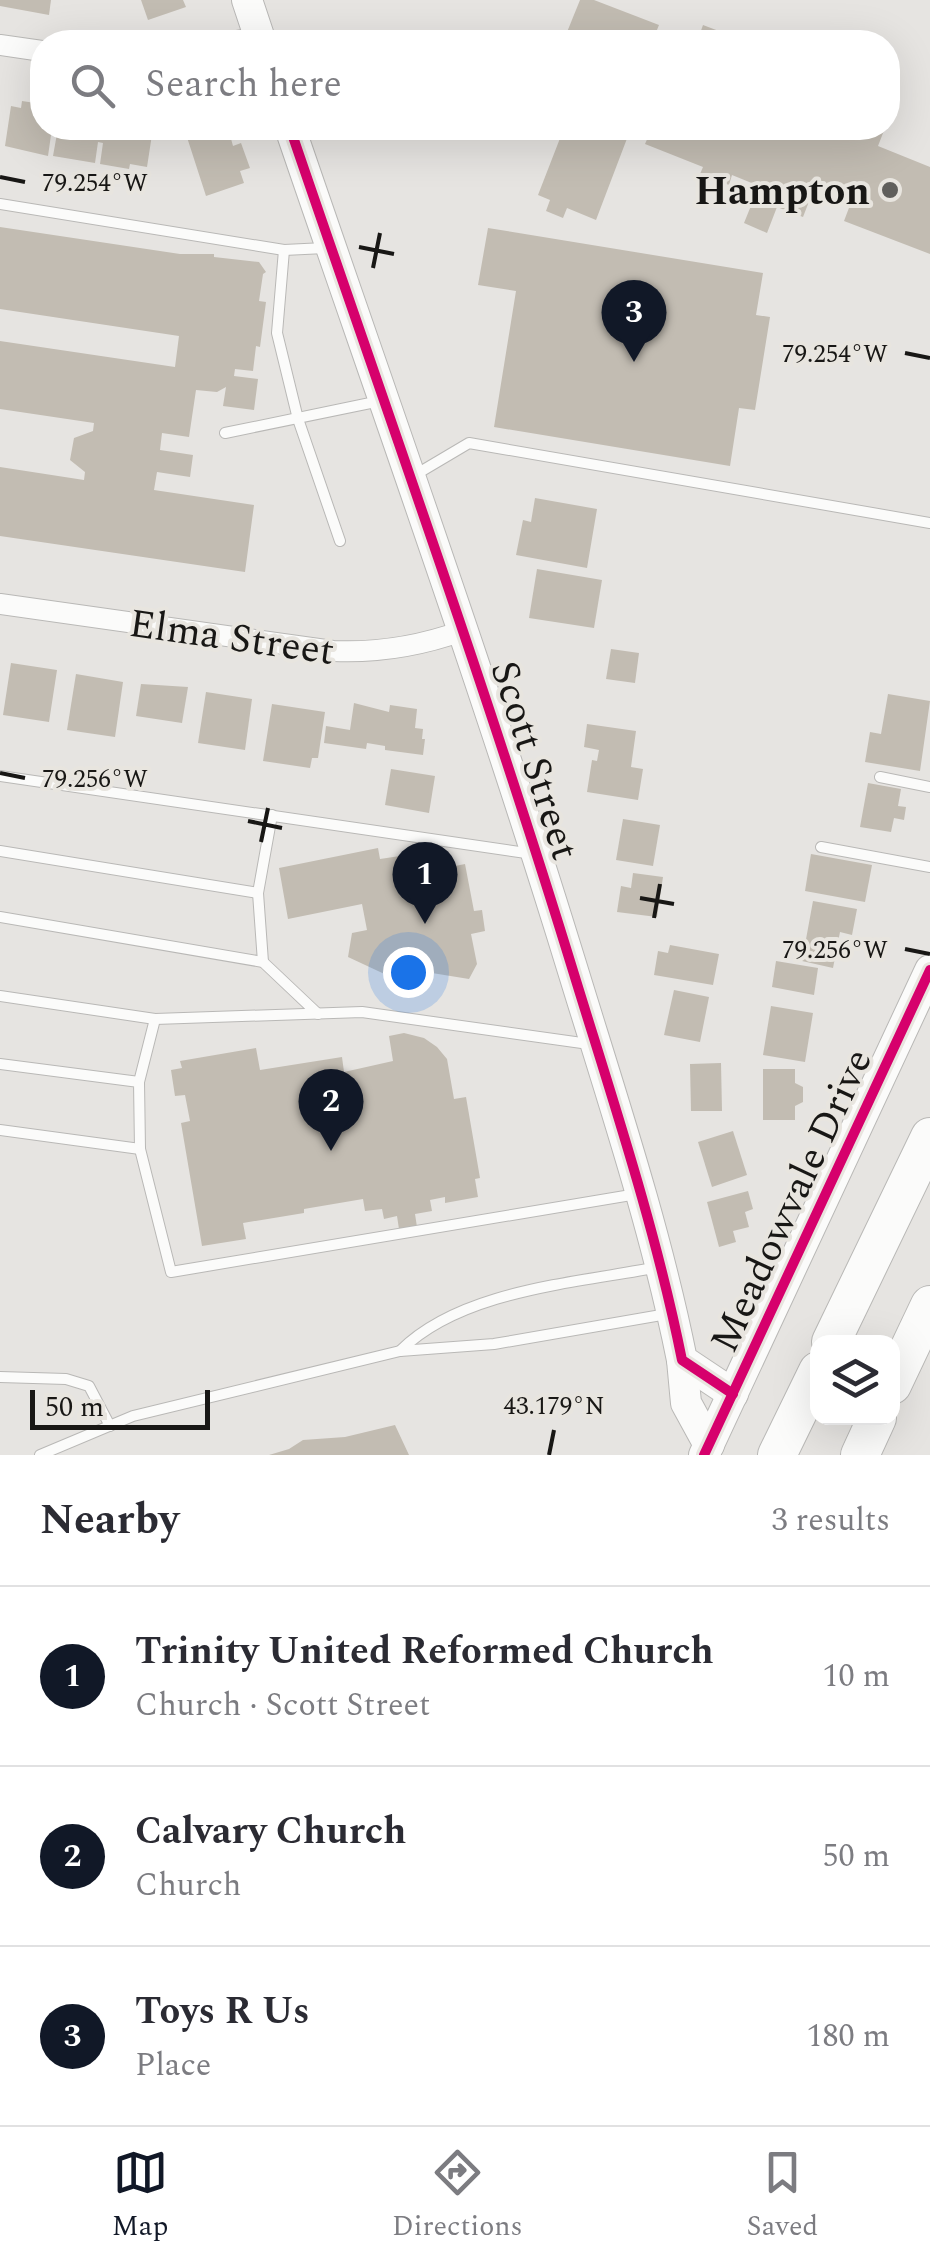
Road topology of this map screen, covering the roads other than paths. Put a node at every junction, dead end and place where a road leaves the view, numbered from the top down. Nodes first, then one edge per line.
1 (247, 0) edge
2 (249, 30) edge
3 (0, 45) edge
4 (30, 49) edge
5 (294, 140) edge
6 (0, 204) edge
7 (330, 248) junction
8 (284, 250) junction
9 (383, 400) junction
10 (298, 419) junction
11 (224, 433) dead end
12 (410, 478) junction
13 (930, 523) edge
14 (340, 542) dead end
15 (0, 604) edge
16 (462, 630) junction
17 (0, 776) edge
18 (880, 777) dead end
19 (930, 786) edge
20 (272, 816) junction
21 (821, 847) dead end
22 (0, 851) edge
23 (537, 854) junction
24 (930, 868) edge
25 (258, 893) junction
26 (0, 917) edge
27 (262, 962) junction
28 (930, 970) edge
29 (0, 996) edge
30 (318, 1014) junction
31 (156, 1019) junction
32 (595, 1044) junction
33 (0, 1064) edge
34 (139, 1082) junction
35 (0, 1130) edge
36 (930, 1138) edge
37 (140, 1149) junction
38 (639, 1193) junction
39 (660, 1266) junction
40 (930, 1304) edge
41 (673, 1313) junction
42 (835, 1335) edge
43 (400, 1352) junction
44 (682, 1360) junction
45 (900, 1367) edge
46 (0, 1377) edge
47 (810, 1388) edge
48 (733, 1394) junction
49 (874, 1425) edge
50 (110, 1426) junction
51 (707, 1450) edge
52 (48, 1454) edge
53 (777, 1455) edge
54 (860, 1455) edge

1 - 2 street
3 - 4 street
5 - 7 street, Scott Street
6 - 8 lane
7 - 8 lane
7 - 9 street, Scott Street
8 - 10 lane
9 - 10 lane
9 - 12 street, Scott Street
10 - 11 lane
10 - 14 lane
12 - 13 lane
12 - 16 street, Scott Street
15 - 16 street, Elma Street
16 - 23 street, Scott Street
17 - 20 lane
18 - 19 lane
20 - 23 lane
20 - 25 lane
21 - 24 lane
22 - 25 lane
23 - 32 street, Scott Street
25 - 27 lane
26 - 27 lane
27 - 30 lane
28 - 48 street, Meadowvale Drive
29 - 31 lane
30 - 31 lane
30 - 32 lane
31 - 34 lane
32 - 38 street, Scott Street
33 - 34 lane
34 - 37 lane
35 - 37 lane
36 - 42 highway
37 - 38 lane
38 - 39 street, Scott Street
39 - 41 street, Scott Street
39 - 43 lane
40 - 45 highway
41 - 43 lane
41 - 44 street, Scott Street
43 - 50 lane
44 - 48 street
44 - 51 street, Scott Street
46 - 50 lane
47 - 53 highway
48 - 51 street, Meadowvale Drive
49 - 54 highway
50 - 52 lane

